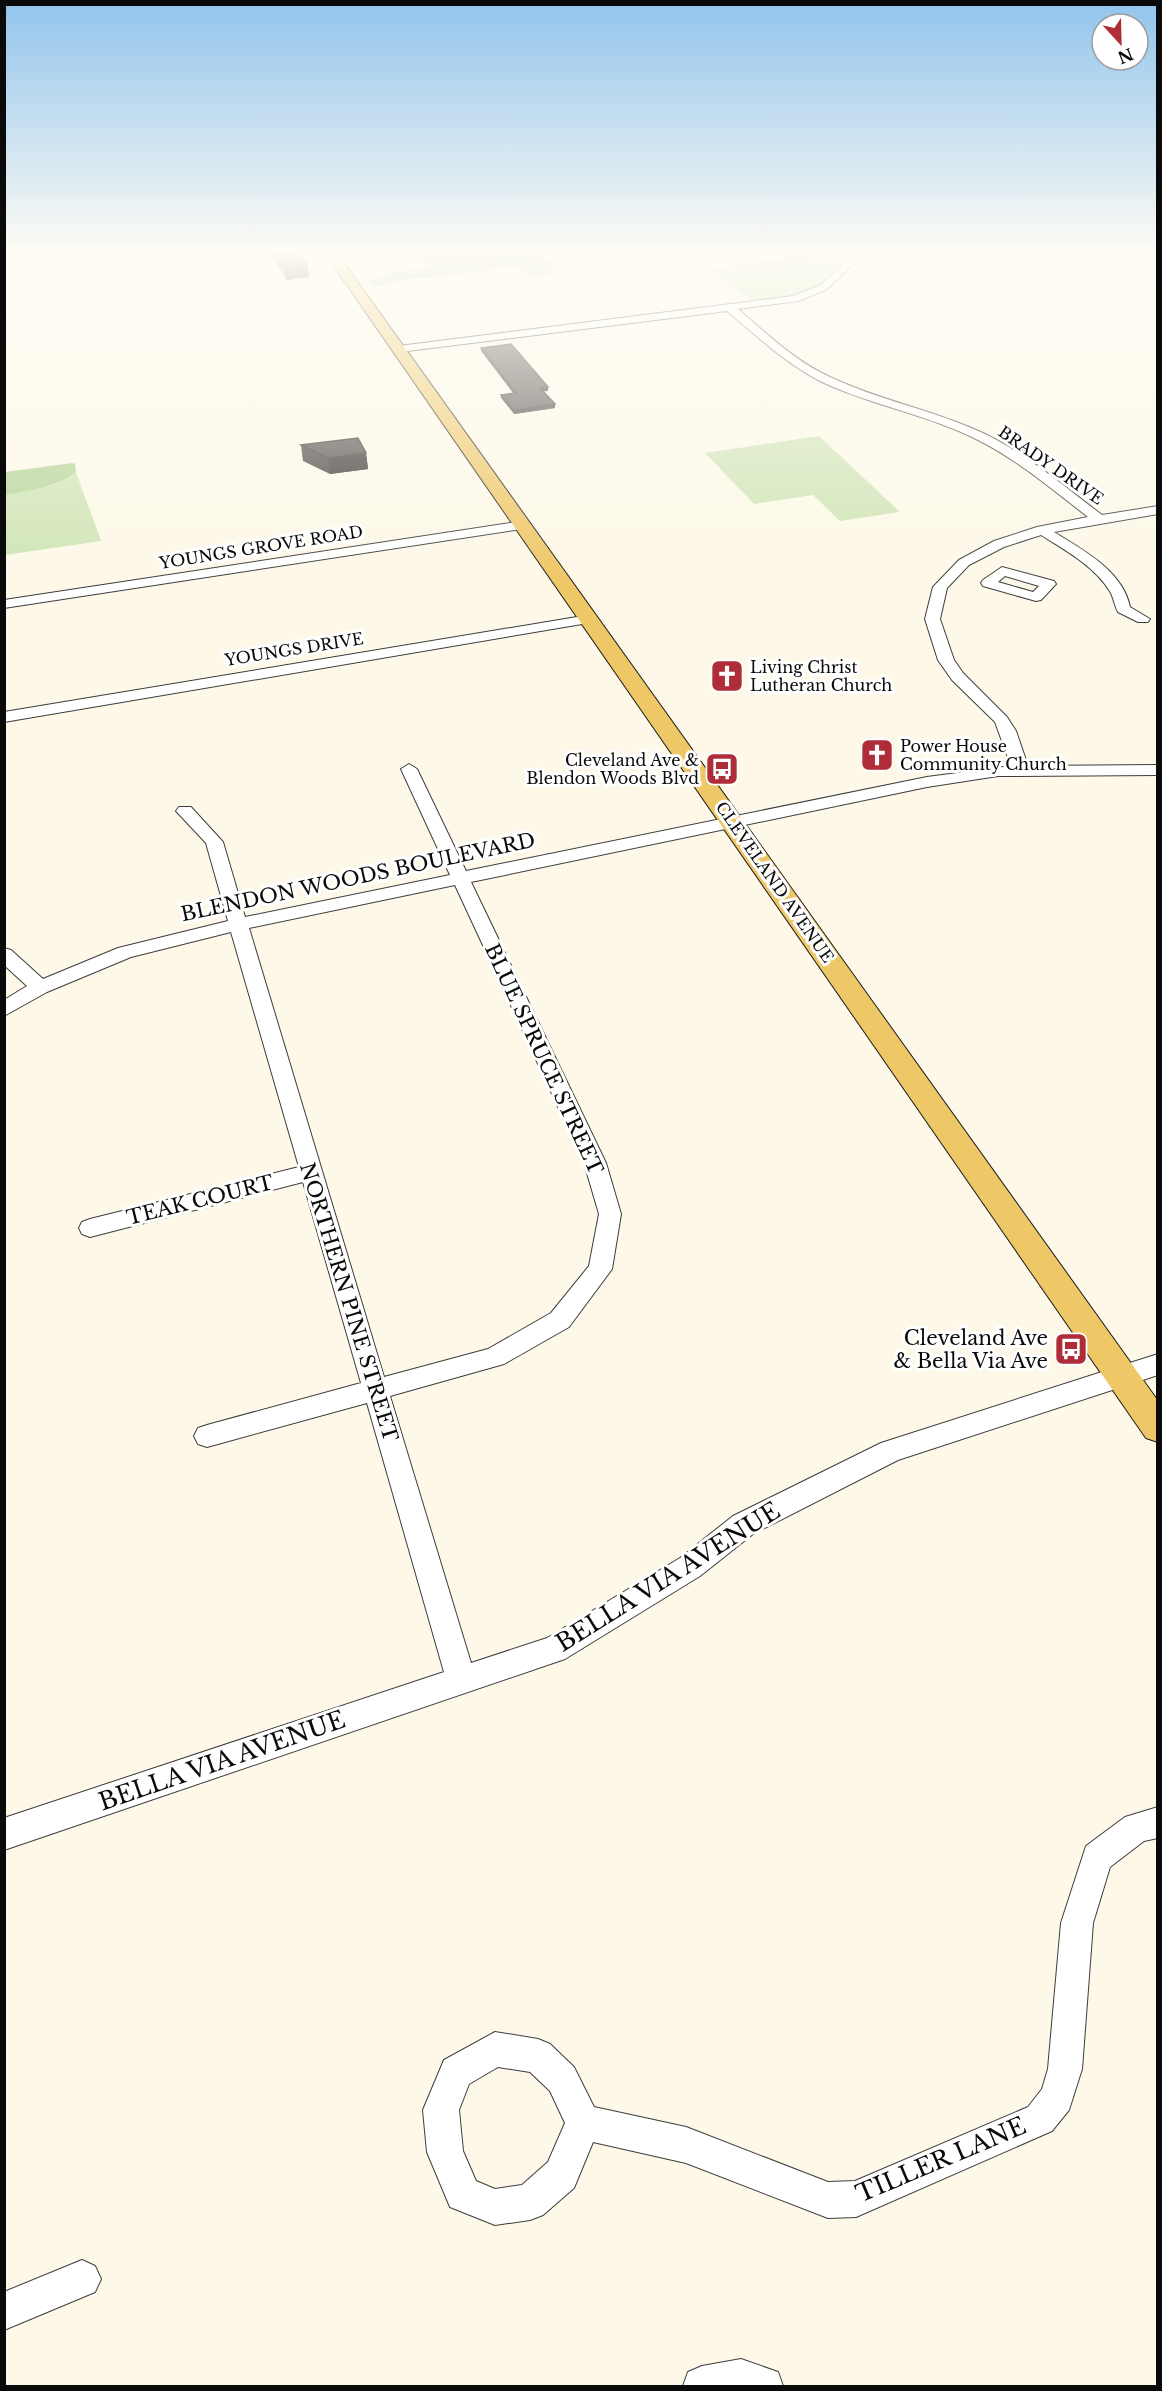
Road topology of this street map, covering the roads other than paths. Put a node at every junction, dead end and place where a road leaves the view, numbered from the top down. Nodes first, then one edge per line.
1 (407, 361) edge
2 (796, 361) edge
3 (1158, 510) edge
4 (1100, 519) junction
5 (523, 525) junction
6 (1042, 530) junction
7 (954, 570) junction
8 (992, 579) dead end
9 (4, 604) edge
10 (589, 619) junction
11 (1153, 620) edge
12 (4, 717) edge
13 (409, 769) dead end
14 (1022, 771) junction
15 (1158, 771) edge
16 (185, 811) dead end
17 (733, 822) junction
18 (459, 878) junction
19 (238, 924) junction
20 (4, 954) edge
21 (40, 987) junction
22 (4, 1010) edge
23 (310, 1172) junction
24 (90, 1228) dead end
25 (1158, 1364) edge
26 (1121, 1375) junction
27 (376, 1390) junction
28 (1158, 1428) edge
29 (207, 1436) dead end
30 (461, 1680) junction
31 (1158, 1822) edge
32 (4, 1834) edge
33 (583, 2122) junction
34 (82, 2279) dead end
35 (4, 2312) edge
36 (702, 2386) edge
37 (764, 2386) edge

1 - 5 main road, CLEVELAND AVENUE
2 - 4 street, BRADY DRIVE
3 - 4 street
4 - 6 street
5 - 9 street, YOUNGS GROVE ROAD
5 - 10 main road, CLEVELAND AVENUE
6 - 7 street
6 - 11 street
7 - 8 street
7 - 14 street
10 - 12 street, YOUNGS DRIVE
10 - 17 main road, CLEVELAND AVENUE
13 - 18 street, BLUE SPRUCE STREET
14 - 15 street, BLENDON WOODS BOULEVARD
14 - 17 street, BLENDON WOODS BOULEVARD
16 - 19 street, NORTHERN PINE STREET
17 - 18 street, BLENDON WOODS BOULEVARD
17 - 26 main road, CLEVELAND AVENUE
18 - 19 street, BLENDON WOODS BOULEVARD
18 - 27 street, BLUE SPRUCE STREET
19 - 21 street, BLENDON WOODS BOULEVARD
19 - 23 street, NORTHERN PINE STREET
20 - 21 street
21 - 22 street, BLENDON WOODS BOULEVARD
23 - 24 street, TEAK COURT
23 - 27 street, NORTHERN PINE STREET
25 - 26 street, BELLA VIA AVENUE
26 - 28 main road, CLEVELAND AVENUE
26 - 30 street, BELLA VIA AVENUE
27 - 29 street, BLUE SPRUCE STREET
27 - 30 street, NORTHERN PINE STREET
30 - 32 street, BELLA VIA AVENUE
31 - 33 street, TILLER LANE
33 - 33 street
34 - 35 street
36 - 37 street

